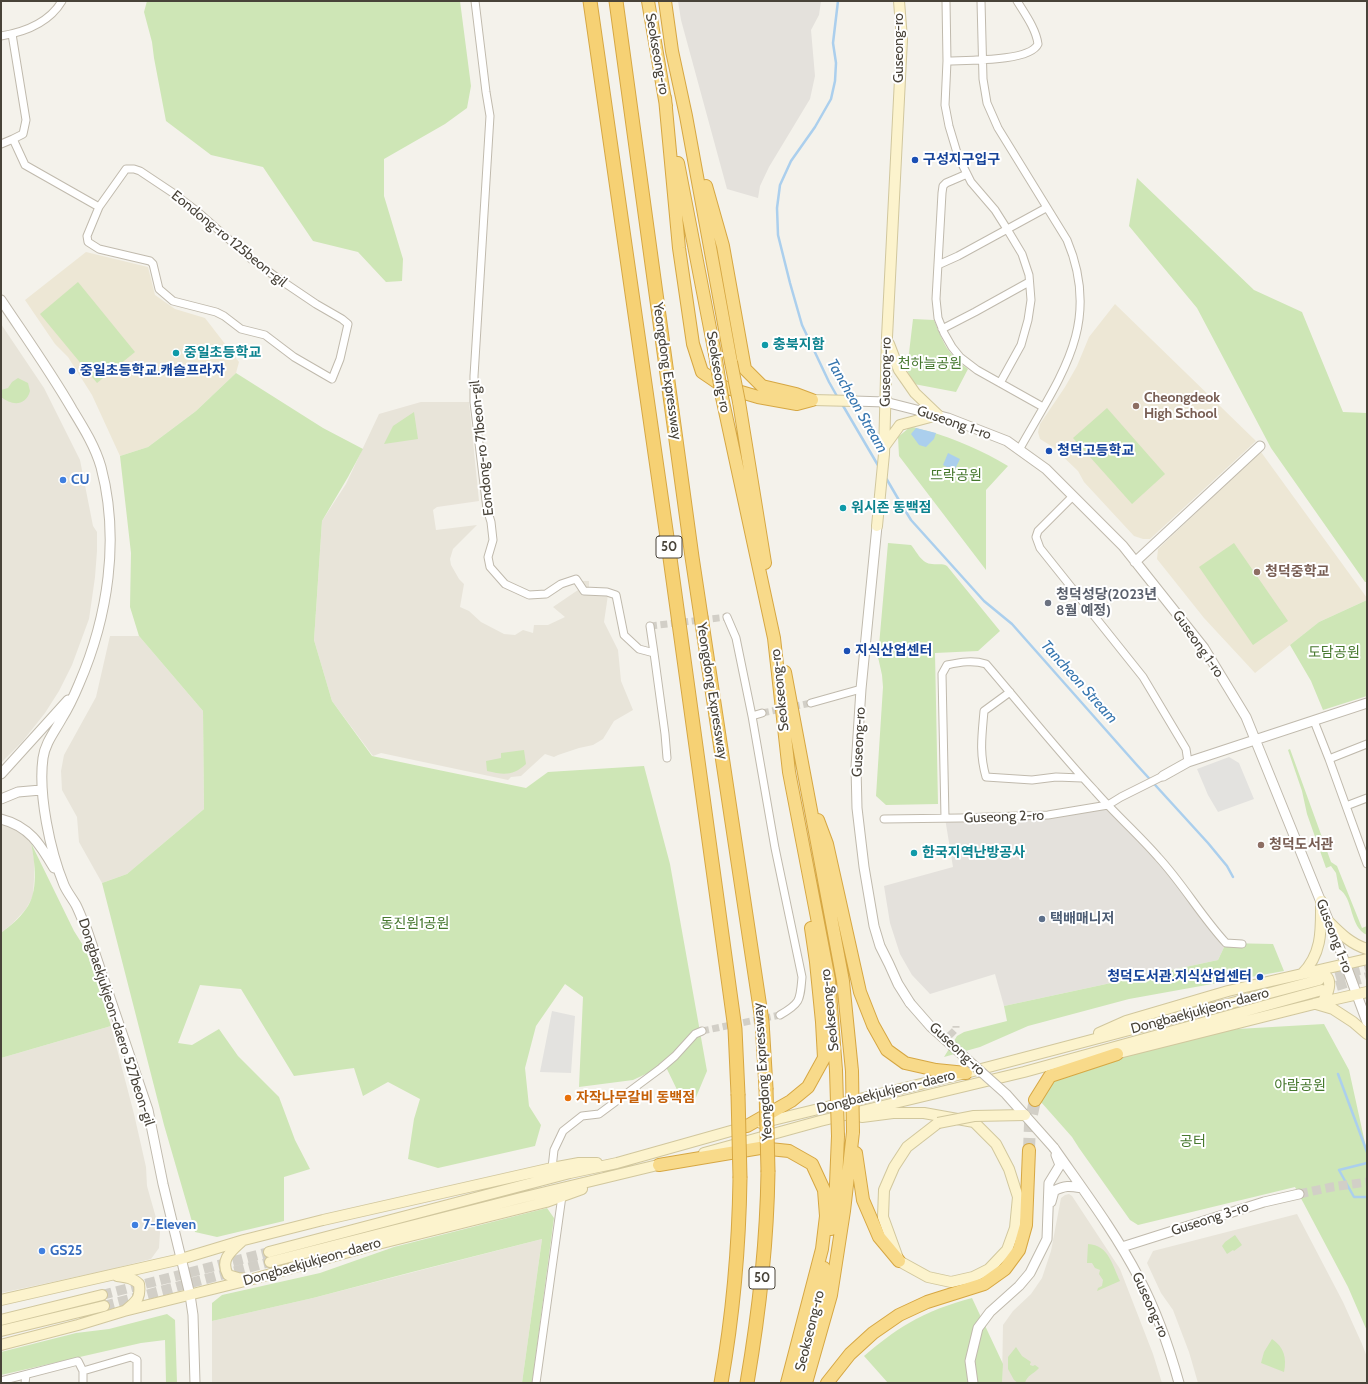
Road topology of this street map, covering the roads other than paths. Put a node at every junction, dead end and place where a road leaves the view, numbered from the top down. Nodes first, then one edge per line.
1 (62, 1) edge
2 (475, 1) edge
3 (590, 1) edge
4 (616, 1) edge
5 (648, 1) edge
6 (665, 1) edge
7 (899, 1) edge
8 (946, 1) edge
9 (981, 1) edge
10 (1017, 1) edge
11 (12, 34) junction
12 (1, 36) edge
13 (983, 60) junction
14 (947, 61) junction
15 (665, 98) junction
16 (686, 116) junction
17 (13, 139) junction
18 (1, 144) edge
19 (967, 174) junction
20 (98, 207) junction
21 (1046, 208) junction
22 (1007, 229) junction
23 (938, 265) junction
24 (1029, 282) junction
25 (1, 300) edge
26 (942, 329) junction
27 (887, 337) junction
28 (1000, 383) junction
29 (812, 400) junction
30 (854, 401) joint
31 (885, 402) junction
32 (1043, 407) junction
33 (938, 415) junction
34 (1260, 446) dead end
35 (884, 450) junction
36 (1018, 450) junction
37 (1073, 496) junction
38 (877, 526) joint
39 (1135, 562) junction
40 (727, 617) dead end
41 (650, 626) dead end
42 (774, 638) junction
43 (654, 654) junction
44 (862, 689) junction
45 (76, 692) junction
46 (1010, 692) junction
47 (811, 703) tunnel mouth
48 (1367, 704) edge
49 (762, 713) tunnel mouth
50 (752, 716) junction
51 (1314, 721) junction
52 (1256, 740) junction
53 (1367, 744) edge
54 (667, 758) dead end
55 (1329, 759) junction
56 (1188, 762) junction
57 (1, 774) edge
58 (1163, 776) joint
59 (1082, 778) junction
60 (41, 790) junction
61 (807, 790) junction
62 (1367, 798) edge
63 (1, 799) edge
64 (1108, 805) junction
65 (1346, 806) junction
66 (945, 818) junction
67 (1, 819) edge
68 (884, 819) dead end
69 (1365, 851) edge
70 (1367, 864) edge
71 (65, 886) junction
72 (1321, 901) junction
73 (1329, 922) junction
74 (1242, 944) dead end
75 (1367, 949) edge
76 (1367, 959) edge
77 (1346, 965) junction
78 (1302, 974) junction
79 (1319, 980) junction
80 (1367, 992) edge
81 (1357, 994) junction
82 (1318, 1003) junction
83 (780, 1015) tunnel mouth
84 (1367, 1022) edge
85 (702, 1031) tunnel mouth
86 (1367, 1034) edge
87 (1073, 1045) junction
88 (1117, 1054) junction
89 (1061, 1061) junction
90 (966, 1072) junction
91 (1035, 1100) tunnel mouth
92 (1025, 1115) junction
93 (820, 1122) junction
94 (747, 1126) junction
95 (854, 1132) junction
96 (1054, 1148) junction
97 (1029, 1150) tunnel mouth
98 (617, 1163) junction
99 (658, 1165) junction
100 (552, 1168) junction
101 (621, 1173) junction
102 (1082, 1188) junction
103 (1299, 1194) tunnel mouth
104 (562, 1196) junction
105 (1049, 1208) junction
106 (244, 1240) junction
107 (1122, 1246) junction
108 (181, 1259) junction
109 (899, 1261) junction
110 (111, 1275) junction
111 (253, 1279) junction
112 (102, 1295) tunnel mouth
113 (190, 1295) junction
114 (1, 1300) edge
115 (104, 1306) tunnel mouth
116 (124, 1311) junction
117 (1, 1320) edge
118 (1, 1331) edge
119 (1, 1344) edge
120 (83, 1371) junction
121 (26, 1375) junction
122 (1, 1381) edge
123 (25, 1383) edge
124 (83, 1383) edge
125 (136, 1383) edge
126 (196, 1383) edge
127 (536, 1383) edge
128 (721, 1383) edge
129 (747, 1383) edge
130 (787, 1383) edge
131 (797, 1383) edge
132 (806, 1383) edge
133 (827, 1383) edge
134 (973, 1383) edge
135 (1179, 1383) edge

1 - 11 street
2 - 43 street, Eondong-ro 71beon-gil
3 - 128 highway, Yeongdong Expressway / 50, bridge
4 - 129 highway, Yeongdong Expressway / 50, bridge
5 - 15 highway, Seokseong-ro
6 - 16 highway, Seokseong-ro
7 - 27 main road, Guseong-ro
8 - 14 street
9 - 13 street
10 - 13 street
11 - 12 street
11 - 17 street
13 - 14 street
13 - 21 street
14 - 19 street
15 - 29 highway
15 - 42 highway, Seokseong-ro, bridge
16 - 29 highway
16 - 61 highway, Seokseong-ro, bridge
17 - 18 street
17 - 20 street
19 - 22 street
19 - 23 street
20 - 20 street, Eondong-ro 125beon-gil
21 - 22 street
21 - 32 street
22 - 23 street
22 - 24 street
23 - 26 street
24 - 26 street
24 - 28 street
25 - 45 street, Dongbaekjukjeon-daero 527beon-gil
26 - 28 street
27 - 31 main road, Guseong-ro
27 - 33 main road
28 - 32 street
29 - 30 main road
30 - 31 street, Guseong 1-ro
31 - 33 street, Guseong 1-ro
31 - 35 main road, Guseong-ro
32 - 36 street
33 - 35 main road
33 - 36 street, Guseong 1-ro
34 - 39 street
35 - 38 main road, Guseong-ro
36 - 37 street, Guseong 1-ro
37 - 39 street, Guseong 1-ro
37 - 56 street
38 - 44 street, Guseong-ro
39 - 52 street, Guseong 1-ro
40 - 50 street
41 - 43 street
42 - 94 highway
42 - 131 highway, Seokseong-ro, bridge
43 - 54 street
44 - 47 street
44 - 92 street, Guseong-ro, bridge
45 - 57 street
45 - 60 street, Dongbaekjukjeon-daero 527beon-gil
46 - 59 street
46 - 59 street
46 - 66 street
48 - 51 street
49 - 50 street
50 - 83 street
51 - 52 street
51 - 55 street
52 - 56 street
52 - 72 street, Guseong 1-ro
53 - 55 street
55 - 65 street
56 - 58 street
58 - 64 street, Guseong 2-ro
59 - 64 street
60 - 63 street
60 - 71 street, Dongbaekjukjeon-daero 527beon-gil
61 - 90 highway
61 - 95 highway, Seokseong-ro, bridge
62 - 65 street
64 - 66 street, Guseong 2-ro
64 - 74 street
65 - 69 street
66 - 68 street, Guseong 2-ro
67 - 71 street
69 - 70 street
71 - 108 street, Dongbaekjukjeon-daero 527beon-gil
72 - 73 street, Guseong 1-ro
72 - 78 main road
73 - 75 main road
73 - 77 street, Guseong 1-ro
76 - 77 main road
77 - 79 main road
77 - 81 street, Guseong 1-ro
78 - 79 main road
78 - 87 main road
79 - 82 main road
79 - 87 main road, Dongbaekjukjeon-daero
79 - 89 main road, Dongbaekjukjeon-daero
80 - 81 main road
81 - 82 main road
81 - 84 street, Guseong 1-ro
82 - 86 main road
82 - 88 main road
85 - 100 street
87 - 90 main road, Dongbaekjukjeon-daero
88 - 89 main road
88 - 91 highway
89 - 93 main road, Dongbaekjukjeon-daero
90 - 94 main road, Dongbaekjukjeon-daero
92 - 96 street, Guseong-ro, bridge
92 - 109 main road, bridge
93 - 99 main road, Dongbaekjukjeon-daero
93 - 109 main road
94 - 98 main road, Dongbaekjukjeon-daero
95 - 109 highway
95 - 132 highway, Seokseong-ro
96 - 102 street, Guseong-ro
96 - 105 street
97 - 133 highway
98 - 100 main road, Dongbaekjukjeon-daero
98 - 101 main road, Dongbaekjukjeon-daero
99 - 101 main road, Dongbaekjukjeon-daero
99 - 130 highway
100 - 106 main road, Dongbaekjukjeon-daero
101 - 104 main road, Dongbaekjukjeon-daero
102 - 105 street
102 - 107 street, Guseong-ro
103 - 107 street, Guseong 3-ro
104 - 111 main road, Dongbaekjukjeon-daero
104 - 127 street
105 - 134 street
106 - 108 main road, Dongbaekjukjeon-daero
106 - 111 main road
107 - 135 street, Guseong-ro
108 - 110 main road, Dongbaekjukjeon-daero
108 - 113 street, Dongbaekjukjeon-daero 527beon-gil
110 - 114 main road, Dongbaekjukjeon-daero
110 - 116 main road
111 - 113 main road, Dongbaekjukjeon-daero
112 - 117 main road
113 - 116 main road, Dongbaekjukjeon-daero
113 - 126 street, Dongbaekjukjeon-daero 527beon-gil
115 - 118 main road
116 - 119 main road, Dongbaekjukjeon-daero
120 - 121 street
120 - 124 street
120 - 125 street
121 - 122 street
121 - 123 street

